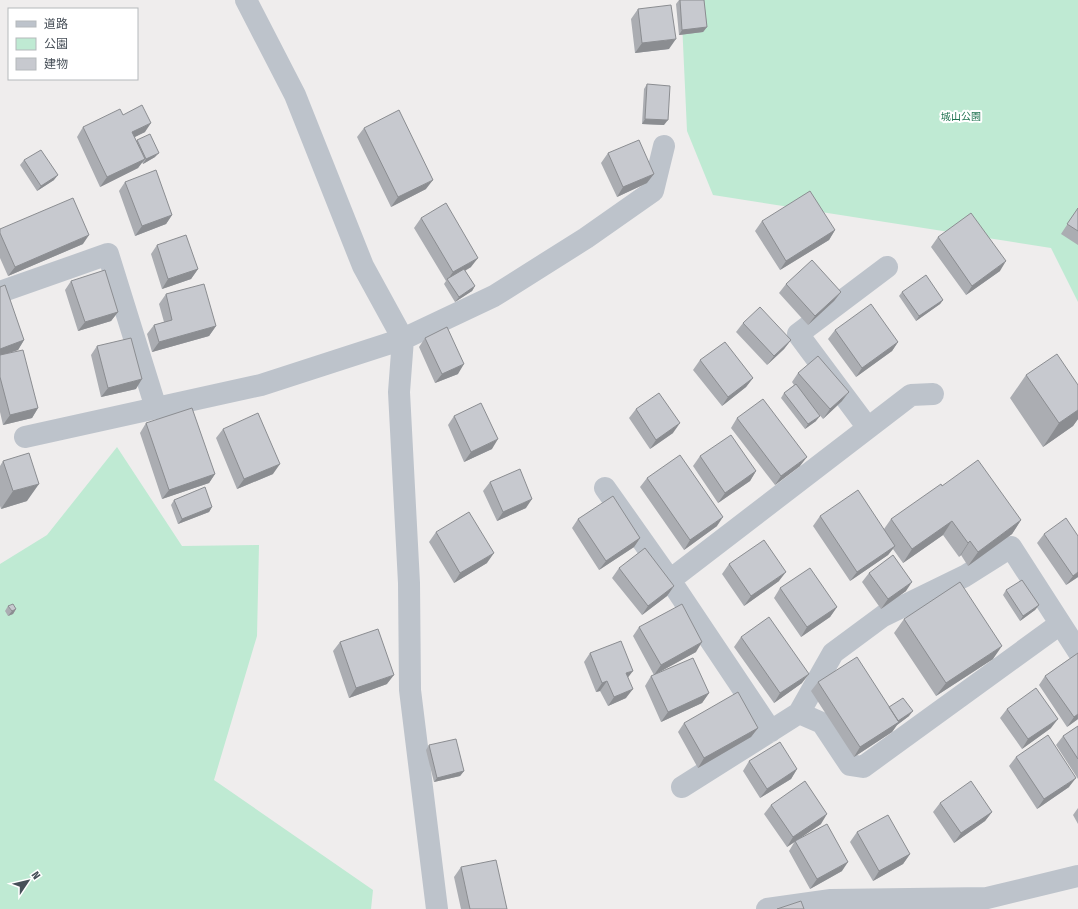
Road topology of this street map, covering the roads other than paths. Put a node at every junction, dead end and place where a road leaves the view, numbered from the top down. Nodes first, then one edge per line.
1 (246, 0) edge
2 (664, 146) dead end
3 (887, 267) dead end
4 (0, 292) edge
5 (403, 339) junction
6 (933, 394) dead end
7 (156, 408) junction
8 (868, 428) junction
9 (26, 437) dead end
10 (605, 488) dead end
11 (670, 580) junction
12 (1060, 624) junction
13 (1078, 651) edge
14 (799, 713) junction
15 (771, 731) junction
16 (682, 787) dead end
17 (1078, 876) edge
18 (437, 909) edge
19 (767, 909) edge

1 - 5 street
2 - 5 street
3 - 8 street
4 - 7 street
5 - 7 street
5 - 18 street
6 - 8 street
7 - 9 street
8 - 11 street
10 - 11 street
11 - 15 street
12 - 13 street
12 - 14 street
12 - 14 street
14 - 15 street
15 - 16 street
17 - 19 street

